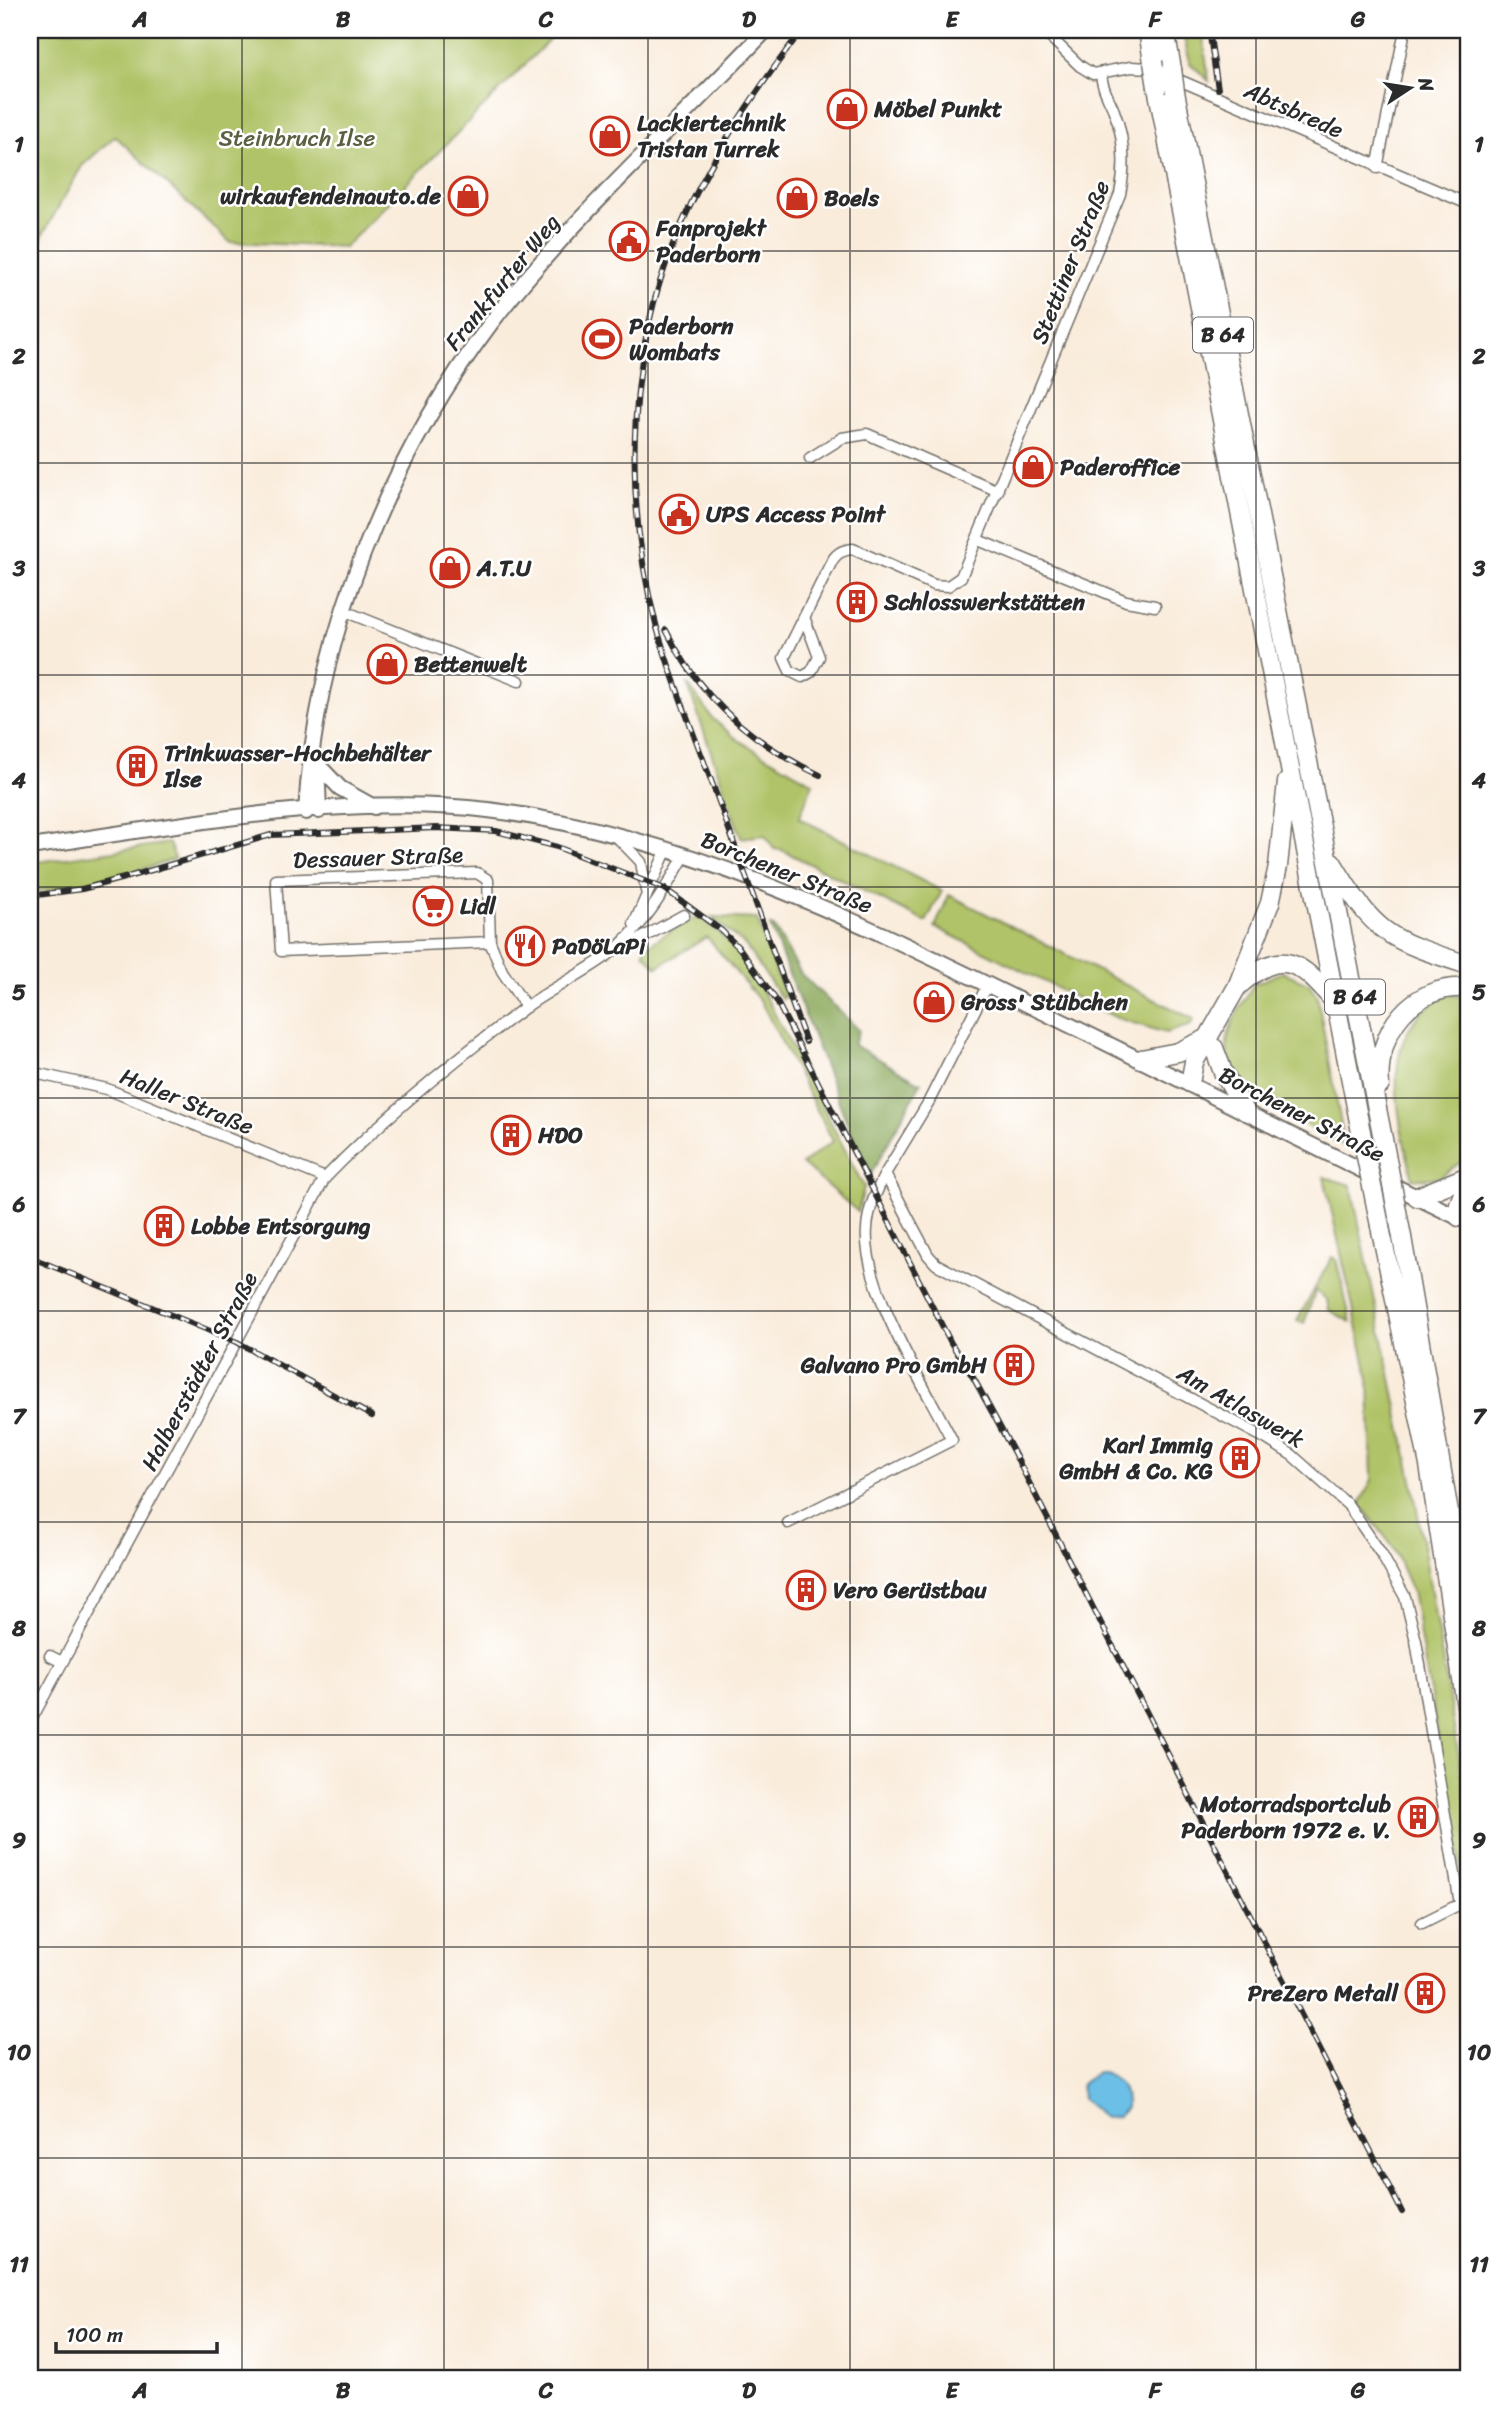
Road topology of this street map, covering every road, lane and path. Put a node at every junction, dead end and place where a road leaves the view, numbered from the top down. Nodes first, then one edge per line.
1 (766, 30) edge
2 (1043, 30) edge
3 (1148, 30) edge
4 (1165, 30) edge
5 (1405, 30) edge
6 (1101, 75) junction
7 (1377, 168) junction
8 (1468, 204) edge
9 (810, 458) dead end
10 (998, 491) junction
11 (978, 540) junction
12 (1155, 606) dead end
13 (344, 611) junction
14 (804, 617) junction
15 (519, 681) dead end
16 (314, 740) junction
17 (1288, 759) junction
18 (317, 764) junction
19 (375, 808) junction
20 (312, 811) junction
21 (614, 834) junction
22 (30, 847) edge
23 (667, 849) junction
24 (1325, 849) junction
25 (685, 855) junction
26 (646, 891) junction
27 (684, 915) dead end
28 (629, 934) junction
29 (490, 942) junction
30 (1468, 965) edge
31 (988, 984) junction
32 (1237, 987) junction
33 (1468, 988) edge
34 (1337, 1004) junction
35 (526, 1007) junction
36 (1209, 1044) junction
37 (1141, 1059) junction
38 (30, 1072) edge
39 (1190, 1083) junction
40 (1245, 1111) junction
41 (1384, 1144) junction
42 (885, 1174) junction
43 (325, 1178) junction
44 (1468, 1178) edge
45 (1417, 1197) junction
46 (1465, 1215) edge
47 (788, 1523) dead end
48 (1468, 1625) edge
49 (50, 1656) dead end
50 (62, 1662) junction
51 (1468, 1719) edge
52 (30, 1722) edge
53 (1422, 1923) dead end

1 - 13 main road, Frankfurter Weg
2 - 6 street
3 - 17 highway, B 64, bridge
4 - 24 highway, B 64, bridge
5 - 7 street
6 - 7 street, Abtsbrede
6 - 10 street, Stettiner Straße
7 - 8 street, Abtsbrede
9 - 10 street
10 - 11 street, Stettiner Straße
11 - 12 street
11 - 14 street, Stettiner Straße
13 - 15 street
13 - 16 main road, Frankfurter Weg
14 - 14 street, Stettiner Straße
16 - 18 main road, Frankfurter Weg
16 - 20 main road, Frankfurter Weg
17 - 32 highway
17 - 34 highway, B 64
18 - 19 main road
18 - 20 main road, Frankfurter Weg
19 - 20 main road, Borchener Straße
19 - 21 main road, Borchener Straße
20 - 22 main road, Borchener Straße
21 - 23 main road, Borchener Straße
21 - 26 street
23 - 25 main road, Borchener Straße
23 - 26 street, Halberstädter Straße
24 - 30 highway
24 - 41 highway, B 64
25 - 28 street, Halberstädter Straße
25 - 31 main road, Borchener Straße
26 - 28 street, Halberstädter Straße
27 - 28 street, Halberstädter Straße
28 - 35 street, Halberstädter Straße
29 - 29 street, Dessauer Straße
29 - 35 street, Dessauer Straße
31 - 37 main road, Borchener Straße
31 - 42 street
32 - 34 highway
32 - 36 highway
33 - 41 highway
34 - 51 highway, B 64, bridge
35 - 43 street, Halberstädter Straße
36 - 37 highway
36 - 39 highway
36 - 40 highway
37 - 39 main road, Borchener Straße
38 - 43 street, Haller Straße
39 - 40 main road, Borchener Straße
40 - 45 main road, Borchener Straße
41 - 48 highway, B 64, bridge
42 - 47 street
42 - 53 street, Am Atlaswerk
43 - 50 street, Halberstädter Straße
44 - 45 highway
44 - 46 highway
45 - 46 main road, Borchener Straße
49 - 50 street
50 - 52 street, Halberstädter Straße

